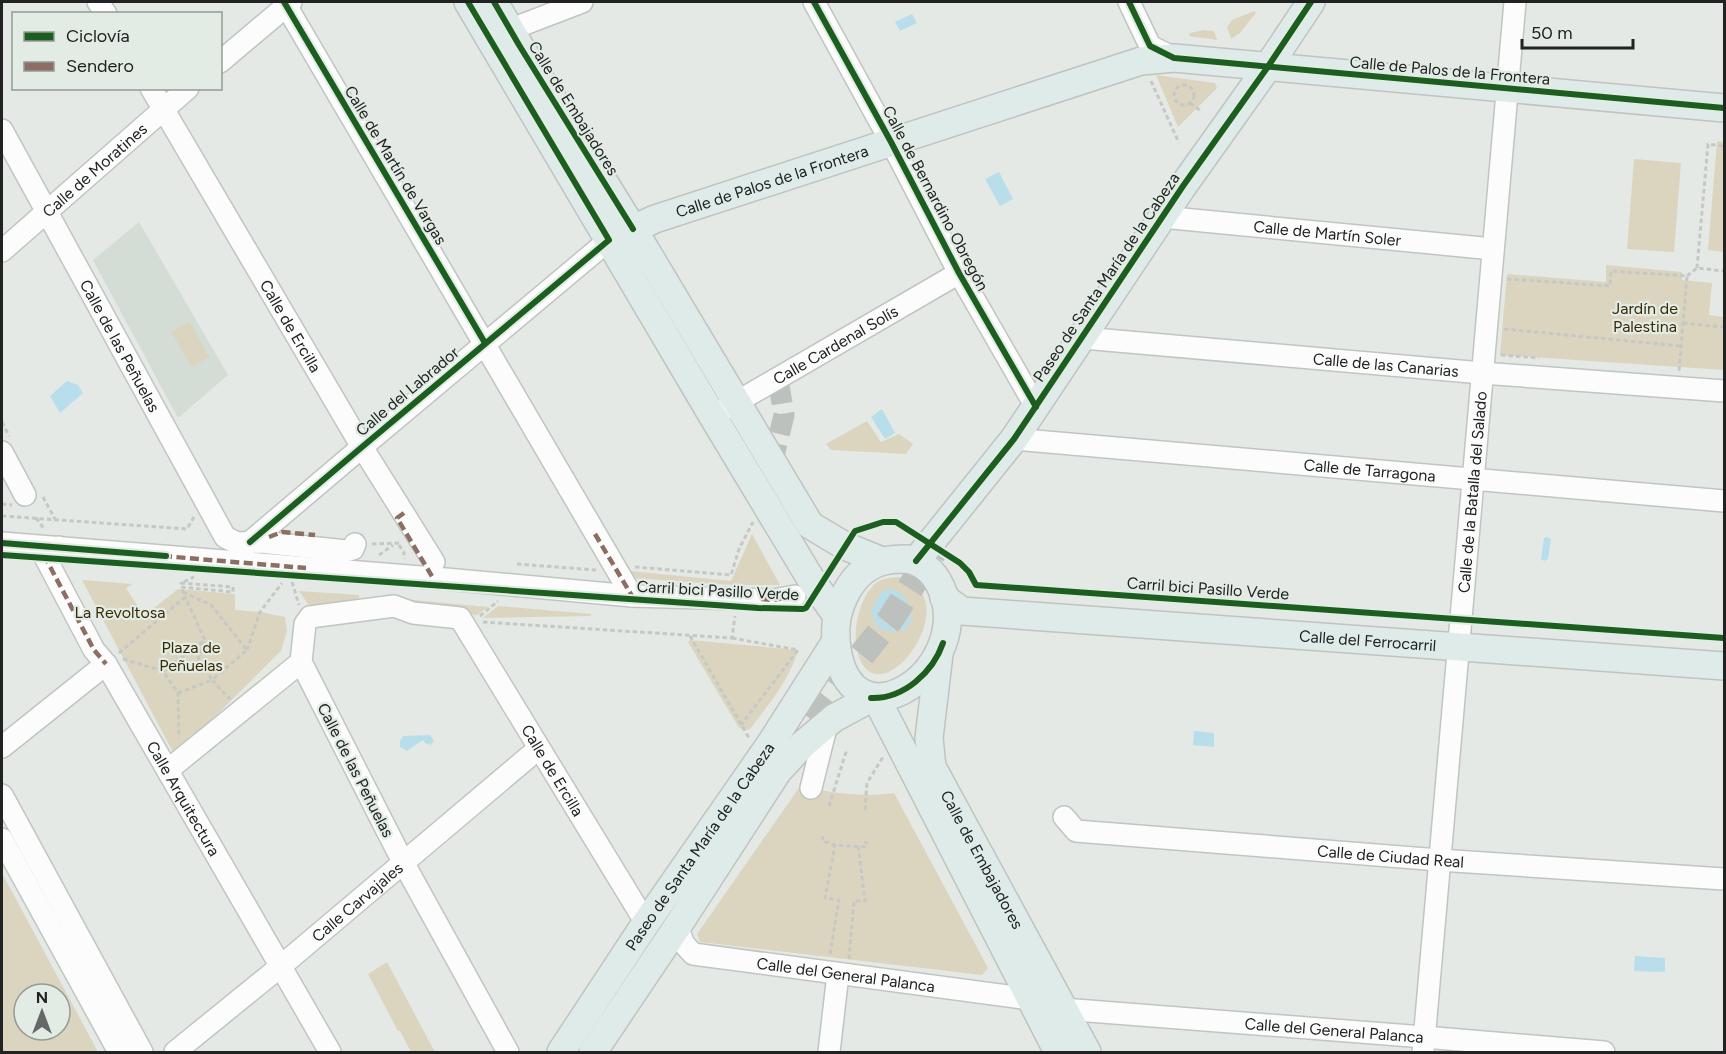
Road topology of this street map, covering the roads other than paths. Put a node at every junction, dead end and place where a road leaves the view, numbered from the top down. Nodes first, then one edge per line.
1 (468, 2) edge
2 (494, 2) edge
3 (582, 2) edge
4 (814, 2) edge
5 (1129, 2) edge
6 (1311, 2) edge
7 (1515, 2) edge
8 (287, 3) edge
9 (497, 29) junction
10 (1174, 58) junction
11 (222, 60) edge
12 (1267, 68) junction
13 (1507, 89) junction
14 (152, 90) edge
15 (187, 90) edge
16 (1725, 108) edge
17 (164, 110) junction
18 (2, 130) edge
19 (891, 142) junction
20 (47, 211) junction
21 (1162, 217) junction
22 (621, 234) junction
23 (1493, 249) junction
24 (2, 251) edge
25 (959, 273) junction
26 (1083, 338) junction
27 (485, 343) junction
28 (1482, 373) junction
29 (1725, 391) edge
30 (737, 403) junction
31 (1036, 407) junction
32 (712, 415) junction
33 (1014, 440) junction
34 (362, 447) junction
35 (2, 452) edge
36 (1474, 480) junction
37 (18, 500) road end
38 (1725, 501) edge
39 (315, 535) dead end
40 (260, 540) junction
41 (2, 543) edge
42 (355, 544) road end
43 (59, 547) junction
44 (882, 561) junction
45 (916, 561) junction
46 (434, 570) junction
47 (632, 596) junction
48 (795, 596) dead end
49 (944, 598) junction
50 (1012, 615) junction
51 (836, 629) junction
52 (1458, 645) junction
53 (941, 648) junction
54 (110, 660) junction
55 (301, 662) junction
56 (1725, 666) edge
57 (873, 698) junction
58 (827, 724) junction
59 (2, 747) edge
60 (538, 749) junction
61 (174, 765) junction
62 (811, 788) dead end
63 (2, 795) edge
64 (1064, 817) dead end
65 (2, 839) edge
66 (1439, 860) junction
67 (403, 862) junction
68 (1725, 879) edge
69 (646, 923) junction
70 (677, 927) junction
71 (281, 966) junction
72 (839, 966) junction
73 (99, 974) junction
74 (77, 977) junction
75 (1030, 999) junction
76 (1063, 1009) junction
77 (1424, 1045) edge
78 (119, 1053) edge
79 (142, 1053) edge
80 (175, 1053) edge
81 (330, 1053) edge
82 (508, 1053) edge
83 (561, 1053) edge
84 (593, 1053) edge
85 (829, 1053) edge
86 (1058, 1053) edge
87 (1087, 1053) edge
88 (1604, 1053) edge

1 - 9 main road, Calle de Embajadores
2 - 9 main road, Calle de Embajadores
3 - 9 street
4 - 19 street, Calle de Bernardino Obregón
5 - 10 street
6 - 12 main road, Paseo de Santa María de la Cabeza
7 - 13 street, Calle de la Batalla del Salado
8 - 11 street
8 - 27 street, Calle de Martín de Vargas
9 - 22 main road, Calle de Embajadores
10 - 12 main road, Calle de Palos de la Frontera
10 - 19 main road, Calle de Palos de la Frontera
12 - 13 main road, Calle de Palos de la Frontera
12 - 21 main road, Paseo de Santa María de la Cabeza
13 - 16 main road, Calle de Palos de la Frontera
13 - 23 street, Calle de la Batalla del Salado
14 - 17 street, Calle de Ercilla
15 - 17 street, Calle de Moratines
17 - 20 street, Calle de Moratines
17 - 34 street, Calle de Ercilla
18 - 20 street, Calle de las Peñuelas
19 - 22 main road, Calle de Palos de la Frontera
19 - 25 street, Calle de Bernardino Obregón
20 - 24 street, Calle de Moratines
20 - 40 street, Calle de las Peñuelas
21 - 23 street, Calle de Martín Soler
21 - 26 main road, Paseo de Santa María de la Cabeza
22 - 27 street, Calle del Labrador
22 - 30 main road, Calle de Embajadores
22 - 32 main road, Calle de Embajadores
23 - 28 street, Calle de la Batalla del Salado
25 - 30 street, Calle Cardenal Solís
25 - 31 street, Calle de Bernardino Obregón
26 - 28 street, Calle de las Canarias
26 - 31 main road, Paseo de Santa María de la Cabeza
27 - 34 street, Calle del Labrador
27 - 47 street, Calle de Martín de Vargas
28 - 29 street, Calle de las Canarias
28 - 36 street, Calle de la Batalla del Salado
30 - 32 street, Calle Cardenal Solís
30 - 44 main road, Calle de Embajadores
31 - 33 main road, Paseo de Santa María de la Cabeza
32 - 51 main road, Calle de Embajadores
33 - 36 street, Calle de Tarragona
33 - 45 main road, Paseo de Santa María de la Cabeza
34 - 40 street, Calle del Labrador
34 - 46 street, Calle de Ercilla
35 - 37 street
36 - 38 street, Calle de Tarragona
36 - 52 street, Calle de la Batalla del Salado
39 - 40 street
40 - 42 street
41 - 43 street
43 - 46 street
43 - 54 street, Calle Arquitectura
44 - 45 main road
44 - 51 main road
45 - 49 main road
46 - 47 street
47 - 48 street
49 - 50 main road, Calle del Ferrocarril
49 - 53 main road
50 - 52 main road, Calle del Ferrocarril
50 - 53 main road, Calle del Ferrocarril
51 - 57 main road
51 - 69 main road, Paseo de Santa María de la Cabeza
52 - 56 main road, Calle del Ferrocarril
52 - 66 street, Calle de la Batalla del Salado
53 - 57 main road
53 - 76 main road, Calle de Embajadores
54 - 59 street
54 - 61 street, Calle Arquitectura
55 - 60 street, Calle de Ercilla
55 - 61 street
55 - 67 street, Calle de las Peñuelas
57 - 58 main road, Paseo de Santa María de la Cabeza
57 - 75 main road, Calle de Embajadores
58 - 62 street
58 - 70 main road, Paseo de Santa María de la Cabeza
60 - 67 street, Calle Carvajales
60 - 69 street, Calle de Ercilla
61 - 71 street, Calle Arquitectura
63 - 73 street
64 - 66 street, Calle de Ciudad Real
65 - 74 street
66 - 68 street, Calle de Ciudad Real
66 - 77 street, Calle de la Batalla del Salado
67 - 71 street, Calle Carvajales
67 - 82 street, Calle de las Peñuelas
69 - 83 main road, Paseo de Santa María de la Cabeza
70 - 72 street, Calle del General Palanca
70 - 84 main road, Paseo de Santa María de la Cabeza
71 - 80 street, Calle Carvajales
71 - 81 street, Calle Arquitectura
72 - 75 street, Calle del General Palanca
72 - 85 street
73 - 74 street
73 - 79 street
74 - 78 street
75 - 86 main road, Calle de Embajadores
76 - 77 street, Calle del General Palanca
76 - 87 main road, Calle de Embajadores
77 - 88 street, Calle del General Palanca

